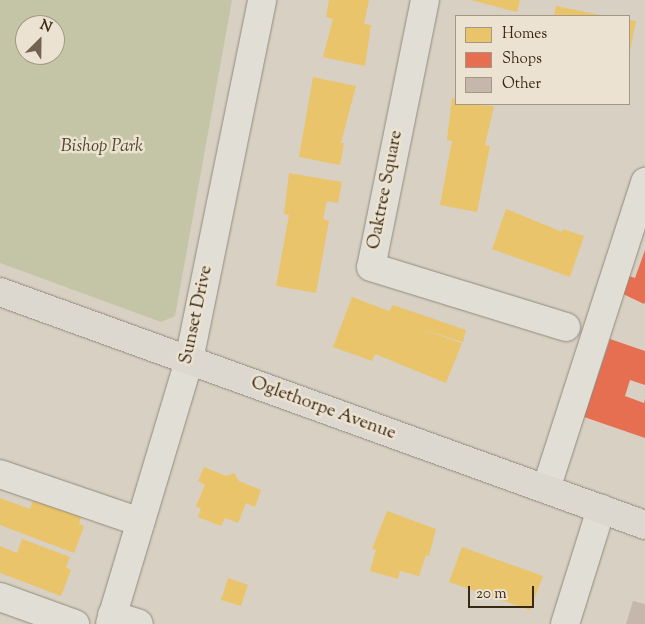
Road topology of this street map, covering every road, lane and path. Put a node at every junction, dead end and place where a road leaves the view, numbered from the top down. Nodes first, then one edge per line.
1 (262, 0) edge
2 (425, 0) edge
3 (645, 182) edge
4 (0, 292) edge
5 (566, 327) dead end
6 (189, 360) junction
7 (0, 474) edge
8 (546, 489) junction
9 (601, 509) junction
10 (140, 522) junction
11 (645, 525) edge
12 (0, 597) edge
13 (111, 620) edge
14 (75, 624) edge
15 (139, 624) edge
16 (565, 624) edge

1 - 6 street, Sunset Drive
2 - 5 street, Oaktree Square
3 - 8 street
4 - 6 main road, Oglethorpe Avenue
6 - 8 main road, Oglethorpe Avenue
6 - 10 street, Sunset Drive
7 - 10 street
8 - 9 main road, Oglethorpe Avenue
9 - 11 main road, Oglethorpe Avenue
9 - 16 street
10 - 13 street, Sunset Drive
12 - 14 street
13 - 15 street

